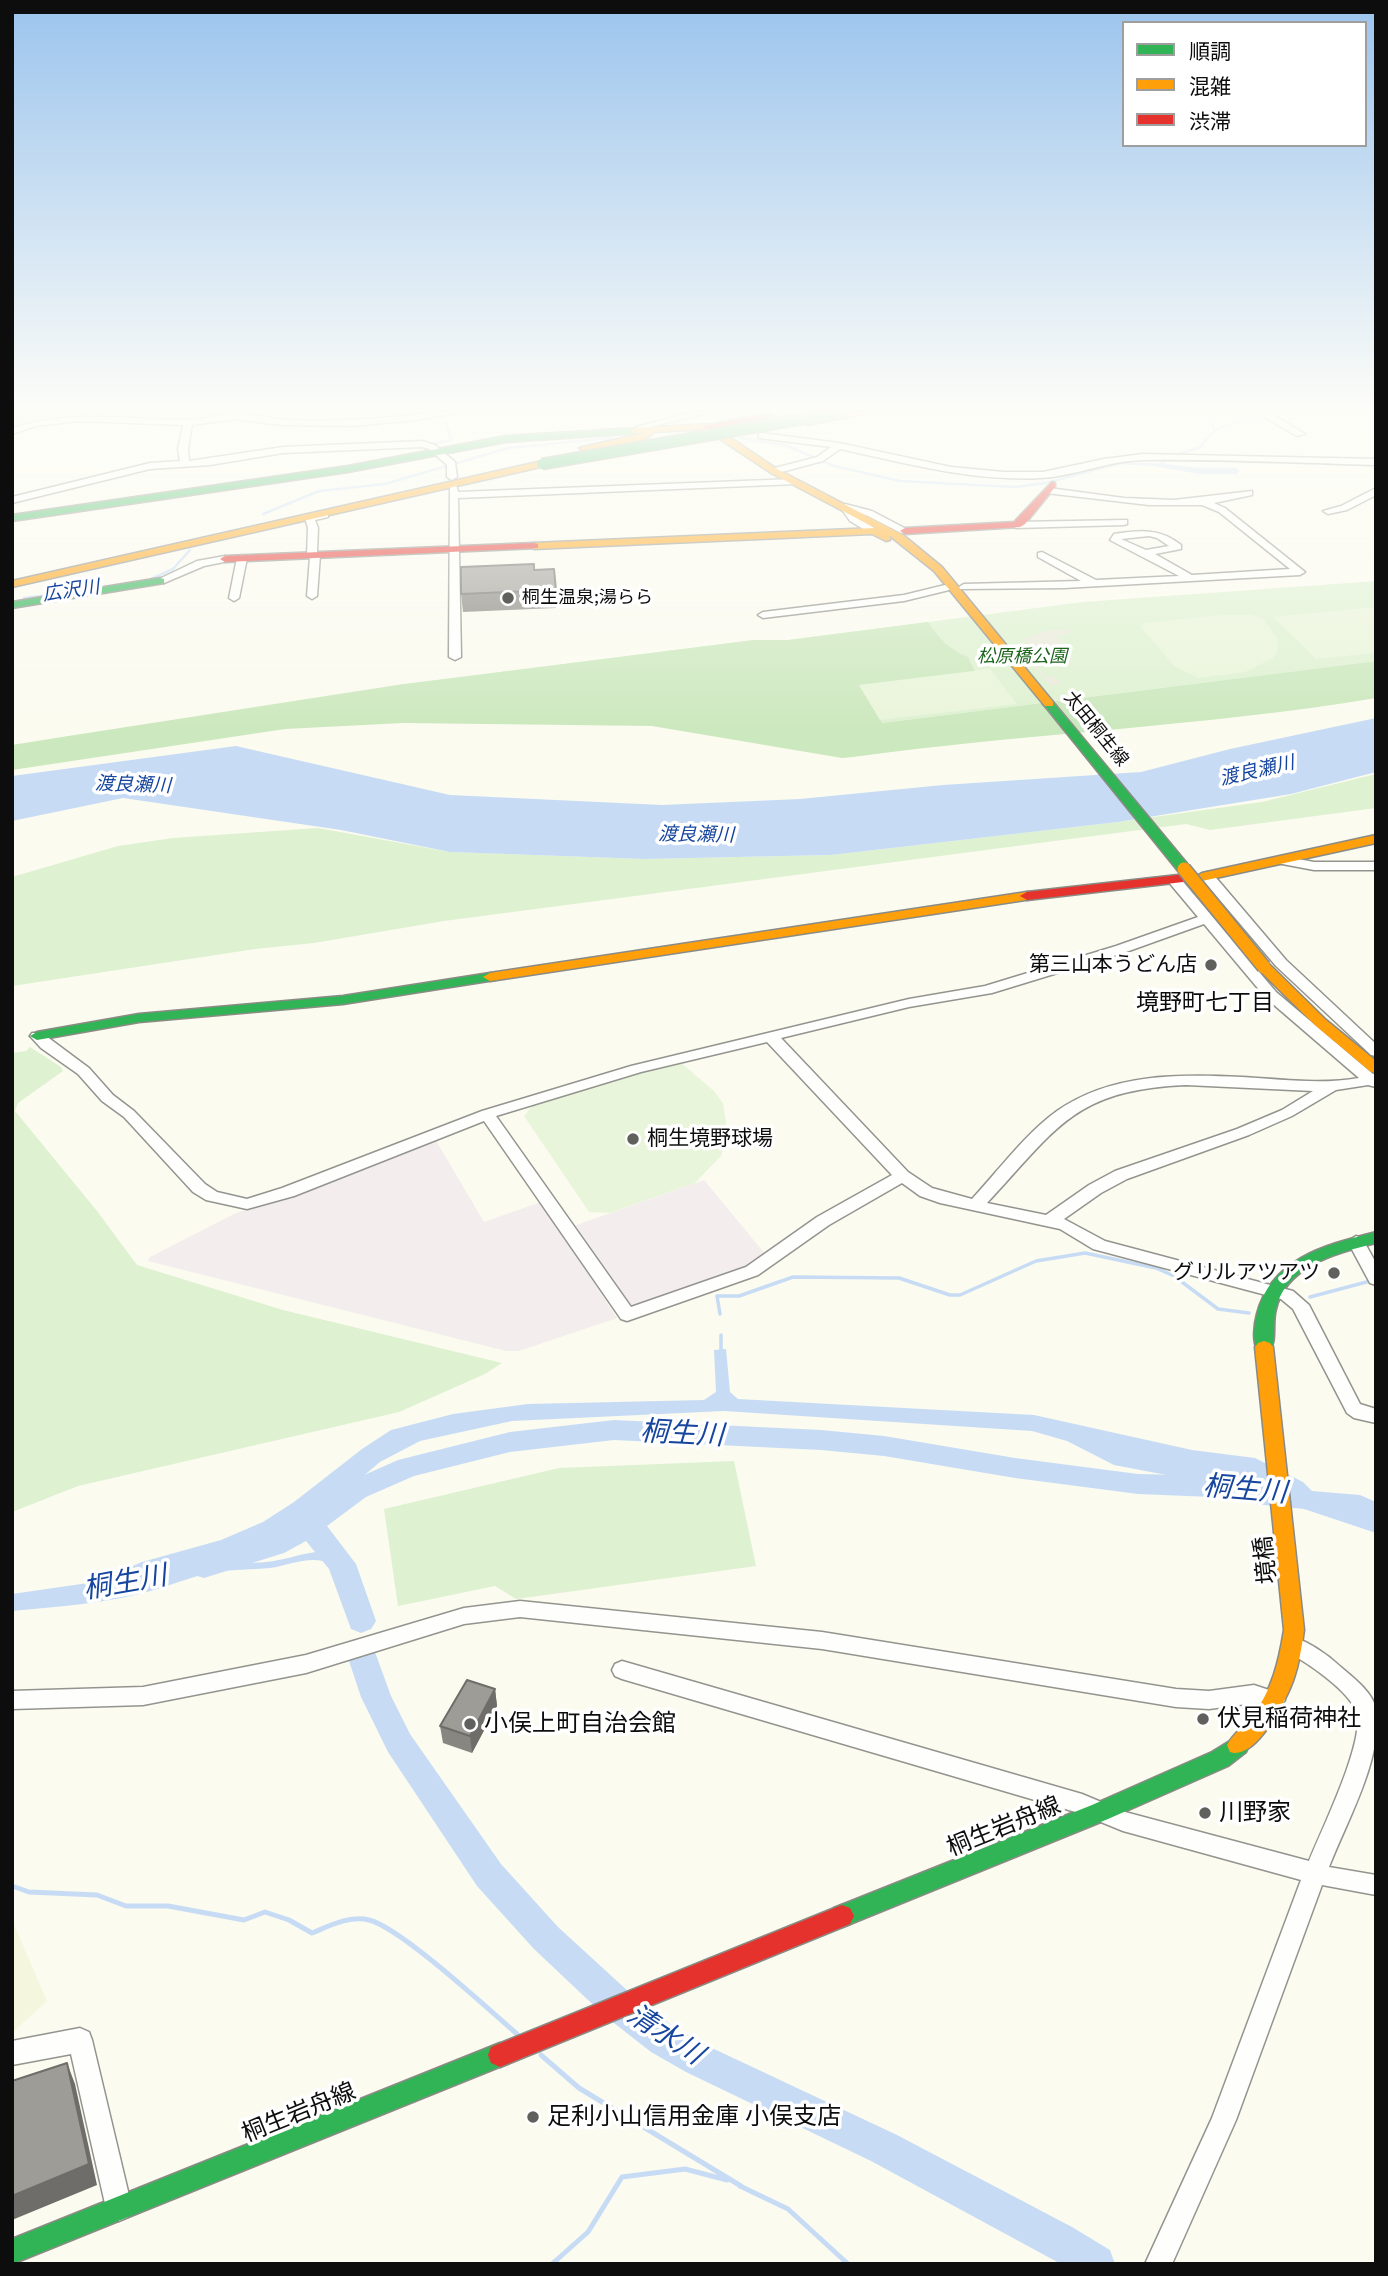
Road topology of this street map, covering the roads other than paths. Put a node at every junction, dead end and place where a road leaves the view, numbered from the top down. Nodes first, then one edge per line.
1 (260, 518) edge
2 (285, 518) edge
3 (298, 518) edge
4 (454, 518) edge
5 (852, 518) edge
6 (865, 518) edge
7 (881, 518) edge
8 (1025, 518) edge
9 (1232, 518) edge
10 (310, 519) joint
11 (1124, 522) dead end
12 (1016, 525) junction
13 (874, 531) junction
14 (905, 531) junction
15 (187, 544) junction
16 (141, 550) junction
17 (456, 550) junction
18 (1146, 553) junction
19 (314, 555) junction
20 (1042, 555) dead end
21 (234, 558) junction
22 (12, 577) edge
23 (1188, 578) junction
24 (160, 581) joint
25 (1093, 583) junction
26 (12, 584) edge
27 (967, 587) joint
28 (943, 589) joint
29 (312, 596) dead end
30 (234, 598) dead end
31 (13, 603) edge
32 (763, 615) dead end
33 (455, 657) dead end
34 (1376, 839) edge
35 (1282, 860) junction
36 (1376, 866) edge
37 (1179, 876) junction
38 (1204, 876) joint
39 (1205, 919) junction
40 (37, 1036) joint
41 (770, 1036) junction
42 (1376, 1052) edge
43 (1374, 1078) edge
44 (1332, 1086) junction
45 (487, 1114) junction
46 (902, 1176) junction
47 (976, 1205) junction
48 (1050, 1221) junction
49 (1376, 1237) edge
50 (1356, 1242) junction
51 (1376, 1279) edge
52 (1271, 1290) junction
53 (1376, 1416) edge
54 (1293, 1606) joint
55 (1293, 1645) junction
56 (622, 1670) dead end
57 (12, 1700) edge
58 (1274, 1700) junction
59 (1100, 1812) junction
60 (1315, 1873) junction
61 (1376, 1885) edge
62 (12, 2053) edge
63 (120, 2208) junction
64 (12, 2252) edge
65 (1158, 2264) edge

1 - 16 main road
2 - 16 main road
3 - 15 main road
4 - 17 street
5 - 13 street
6 - 37 main road, 太田桐生線
7 - 14 street
8 - 12 main road
9 - 23 street
10 - 15 main road
10 - 19 street
11 - 12 street
12 - 14 main road
13 - 17 main road
13 - 28 main road
14 - 27 main road
15 - 26 main road
16 - 22 main road
17 - 19 main road
17 - 33 street
18 - 18 street
18 - 23 street
19 - 21 main road
19 - 29 street
20 - 25 street
21 - 24 street
21 - 30 street
23 - 25 street
24 - 31 main road
25 - 27 street
28 - 32 street
34 - 35 main road
35 - 36 street
35 - 38 main road
37 - 39 street
37 - 40 main road
37 - 43 main road, 太田桐生線, bridge
38 - 42 street
39 - 41 street
39 - 43 street
40 - 45 street
41 - 45 street
41 - 46 street
43 - 44 street
44 - 47 street
44 - 48 street
45 - 46 street
46 - 47 street
47 - 48 street
48 - 52 street
49 - 50 main road
50 - 51 street
50 - 52 main road
52 - 53 street
52 - 54 main road, 境橋
54 - 55 main road, 桐生岩舟線
55 - 58 main road, 桐生岩舟線
55 - 60 street
56 - 59 street
57 - 58 street
58 - 59 main road, 桐生岩舟線
59 - 60 street
59 - 63 main road, 桐生岩舟線
60 - 61 street
60 - 65 street
62 - 63 street
63 - 64 main road, 桐生岩舟線

